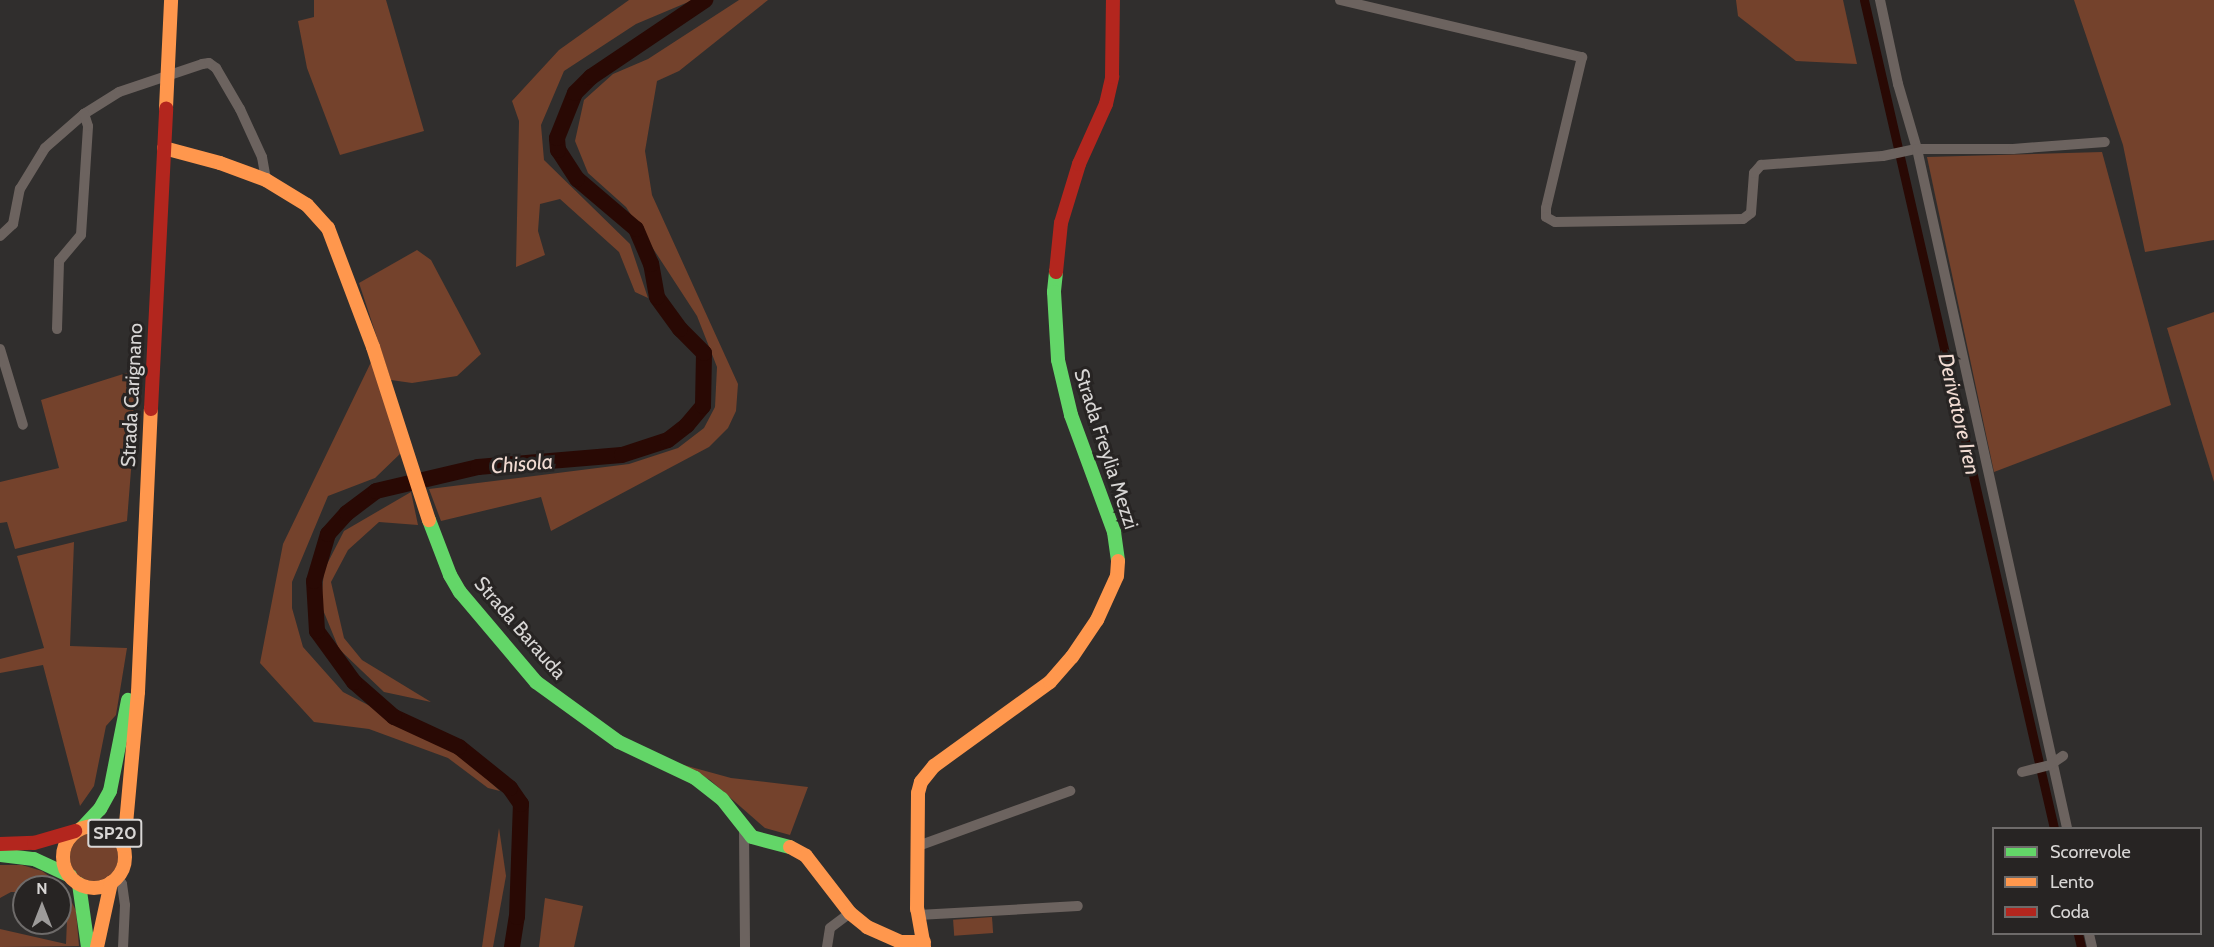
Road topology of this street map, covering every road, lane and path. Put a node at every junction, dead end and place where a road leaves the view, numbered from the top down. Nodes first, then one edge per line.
1 (171, 0) edge
2 (1113, 0) edge
3 (1340, 0) edge
4 (1880, 0) edge
5 (167, 74) junction
6 (84, 114) junction
7 (2105, 142) dead end
8 (164, 148) junction
9 (1917, 149) junction
10 (266, 180) junction
11 (0, 236) edge
12 (57, 329) dead end
13 (0, 349) edge
14 (23, 425) dead end
15 (139, 644) junction
16 (2055, 761) junction
17 (2022, 772) dead end
18 (1070, 791) dead end
19 (2067, 827) edge
20 (79, 829) junction
21 (744, 829) junction
22 (0, 844) edge
23 (124, 846) junction
24 (918, 846) junction
25 (0, 855) edge
26 (74, 880) junction
27 (114, 881) junction
28 (1078, 906) dead end
29 (850, 913) junction
30 (918, 915) junction
31 (924, 945) edge
32 (88, 947) edge
33 (98, 947) edge
34 (123, 947) edge
35 (745, 947) edge
36 (827, 947) edge

1 - 5 main road, SP20
2 - 24 main road, Strada Freylia Mezzi
3 - 9 street
4 - 9 street
5 - 6 street
5 - 8 main road, SP20
5 - 10 street
6 - 11 street
6 - 12 street
7 - 9 street
8 - 10 main road, Strada Barauda
8 - 15 main road, Strada Carignano / SP20
9 - 16 street
10 - 21 main road, Strada Barauda
13 - 14 street
15 - 20 main road, SP20
15 - 23 main road, SP20
16 - 17 street
16 - 19 street
18 - 24 street
20 - 22 main road
20 - 23 main road, SP20
20 - 26 main road, SP20
21 - 29 main road, Strada Barauda
21 - 35 street
23 - 27 main road, SP20
24 - 30 main road, Strada Freylia Mezzi
25 - 26 main road
26 - 27 main road
26 - 32 main road, SP20
27 - 33 main road, SP20
27 - 34 street
28 - 30 street
29 - 31 main road, Strada Barauda
29 - 36 street
30 - 31 main road, Strada Freylia Mezzi

